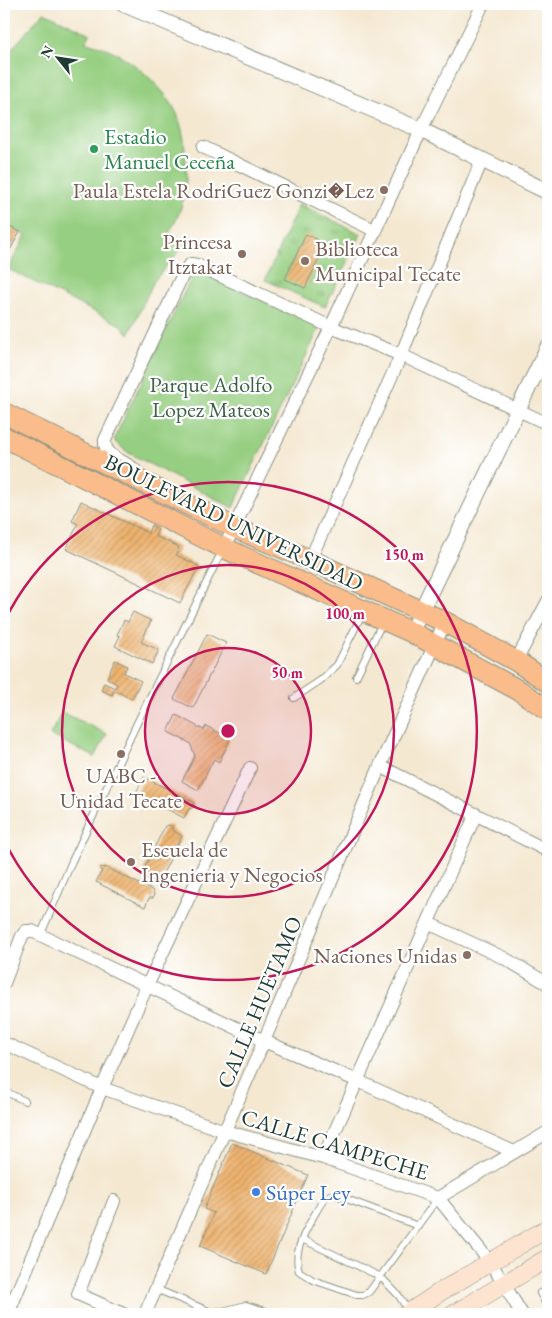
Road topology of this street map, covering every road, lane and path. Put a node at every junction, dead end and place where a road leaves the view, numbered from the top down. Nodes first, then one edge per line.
1 (123, 4) edge
2 (482, 4) edge
3 (421, 130) junction
4 (203, 146) dead end
5 (482, 160) junction
6 (548, 192) edge
7 (376, 231) junction
8 (331, 327) junction
9 (548, 346) edge
10 (401, 355) junction
11 (518, 410) junction
12 (4, 413) edge
13 (548, 424) edge
14 (4, 437) edge
15 (147, 484) junction
16 (233, 527) junction
17 (224, 548) junction
18 (310, 560) junction
19 (548, 601) edge
20 (364, 611) junction
21 (421, 611) junction
22 (383, 619) junction
23 (445, 622) junction
24 (411, 632) junction
25 (436, 645) junction
26 (516, 661) junction
27 (356, 677) dead end
28 (548, 682) edge
29 (294, 698) dead end
30 (548, 710) edge
31 (380, 766) junction
32 (250, 768) dead end
33 (476, 814) junction
34 (548, 851) edge
35 (428, 923) junction
36 (41, 934) junction
37 (4, 983) edge
38 (548, 984) edge
39 (147, 986) junction
40 (264, 1041) junction
41 (4, 1043) edge
42 (358, 1082) junction
43 (102, 1088) junction
44 (4, 1091) edge
45 (25, 1101) dead end
46 (225, 1131) junction
47 (548, 1132) edge
48 (514, 1152) junction
49 (323, 1158) junction
50 (438, 1198) junction
51 (114, 1201) dead end
52 (418, 1226) junction
53 (548, 1228) edge
54 (302, 1239) junction
55 (548, 1258) edge
56 (491, 1263) junction
57 (381, 1277) junction
58 (504, 1284) junction
59 (156, 1289) junction
60 (540, 1293) dead end
61 (548, 1308) edge
62 (8, 1314) edge
63 (123, 1314) edge
64 (145, 1314) edge
65 (275, 1314) edge
66 (409, 1314) edge
67 (454, 1314) edge
68 (522, 1314) edge

1 - 3 street
2 - 3 street
3 - 5 street
3 - 7 street
4 - 7 street
5 - 6 street
5 - 10 street
7 - 8 street
8 - 10 street
8 - 15 street
8 - 16 street
9 - 11 street
10 - 11 street
10 - 18 street
11 - 13 street
11 - 21 street
12 - 15 main road, BOULEVARD UNIVERSIDAD
14 - 17 main road, BOULEVARD UNIVERSIDAD
15 - 16 main road, BOULEVARD UNIVERSIDAD
16 - 17 street
16 - 18 main road, BOULEVARD UNIVERSIDAD
17 - 20 main road, BOULEVARD UNIVERSIDAD
17 - 36 lane
18 - 21 main road, BOULEVARD UNIVERSIDAD
19 - 26 street
20 - 22 main road, BOULEVARD UNIVERSIDAD
20 - 29 lane
21 - 23 main road, BOULEVARD UNIVERSIDAD
21 - 24 street
22 - 24 main road, BOULEVARD UNIVERSIDAD
22 - 27 lane
23 - 25 street, CALLE HUETAMO
23 - 26 main road, BOULEVARD UNIVERSIDAD
24 - 25 main road, BOULEVARD UNIVERSIDAD
25 - 30 main road, BOULEVARD UNIVERSIDAD
25 - 31 street, CALLE HUETAMO
26 - 28 main road, BOULEVARD UNIVERSIDAD
31 - 33 street
31 - 40 street, CALLE HUETAMO
32 - 39 street
33 - 34 street
33 - 35 street
35 - 38 street
35 - 42 street
36 - 37 street
36 - 39 street
39 - 40 street
39 - 43 street
40 - 42 street
40 - 46 street, CALLE HUETAMO
41 - 43 street, CALLE CAMPECHE
42 - 48 street
42 - 49 street
43 - 46 street, CALLE CAMPECHE
43 - 62 street
44 - 45 lane
46 - 49 street, CALLE CAMPECHE
46 - 59 street, CALLE HUETAMO
47 - 48 street
48 - 50 street
49 - 50 street, CALLE CAMPECHE
50 - 52 lane
50 - 56 street, CALLE CAMPECHE
51 - 63 street
52 - 54 lane
52 - 57 lane
53 - 56 main road
54 - 57 lane
54 - 57 lane
55 - 58 main road
56 - 58 street, CALLE CAMPECHE
56 - 66 main road
57 - 66 lane
58 - 67 main road
58 - 68 street, CALLE CAMPECHE
59 - 64 street, CALLE HUETAMO
59 - 65 lane
60 - 61 lane

